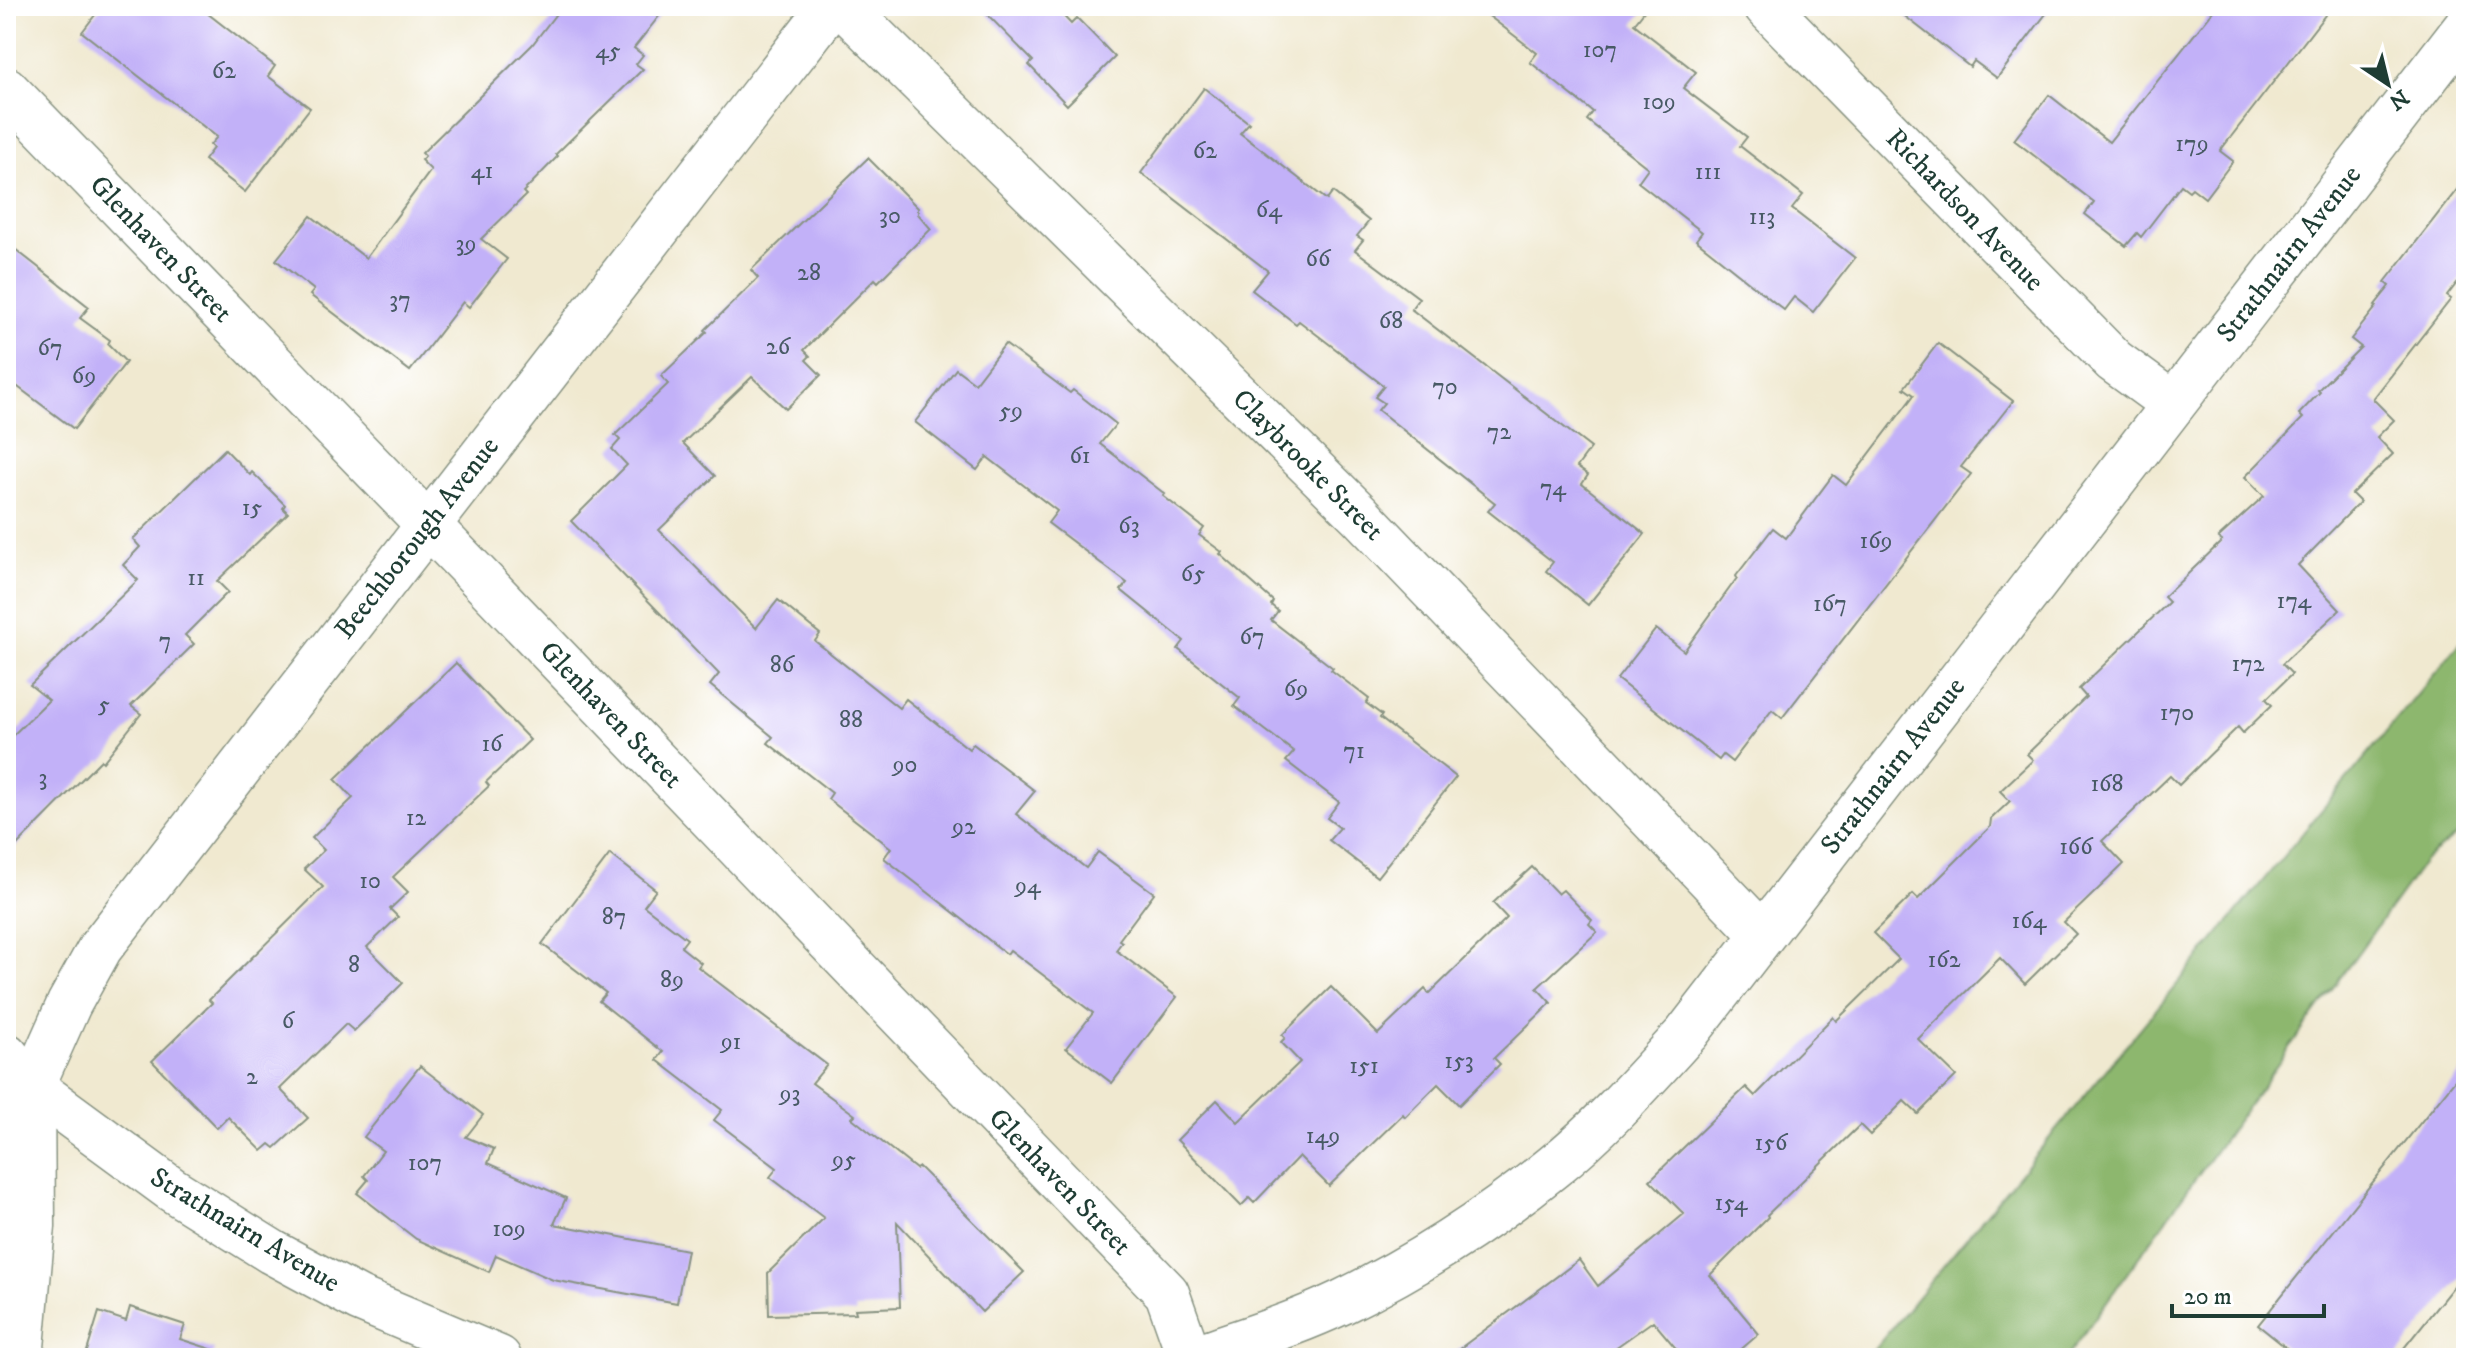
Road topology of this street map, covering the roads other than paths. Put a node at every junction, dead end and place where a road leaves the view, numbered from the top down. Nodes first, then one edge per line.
1 (831, 6) edge
2 (843, 6) edge
3 (1766, 6) edge
4 (2466, 26) edge
5 (6, 89) edge
6 (2173, 404) junction
7 (428, 524) junction
8 (1762, 934) junction
9 (15, 1081) edge
10 (21, 1358) edge
11 (499, 1358) edge
12 (1192, 1358) edge

1 - 7 street, Beechborough Avenue
2 - 8 street, Claybrooke Street
3 - 6 street, Richardson Avenue
4 - 6 street, Strathnairn Avenue
5 - 7 street, Glenhaven Street
6 - 8 street, Strathnairn Avenue
7 - 9 street, Beechborough Avenue
7 - 12 street, Glenhaven Street
8 - 12 street, Strathnairn Avenue
9 - 10 street
9 - 11 street, Strathnairn Avenue

